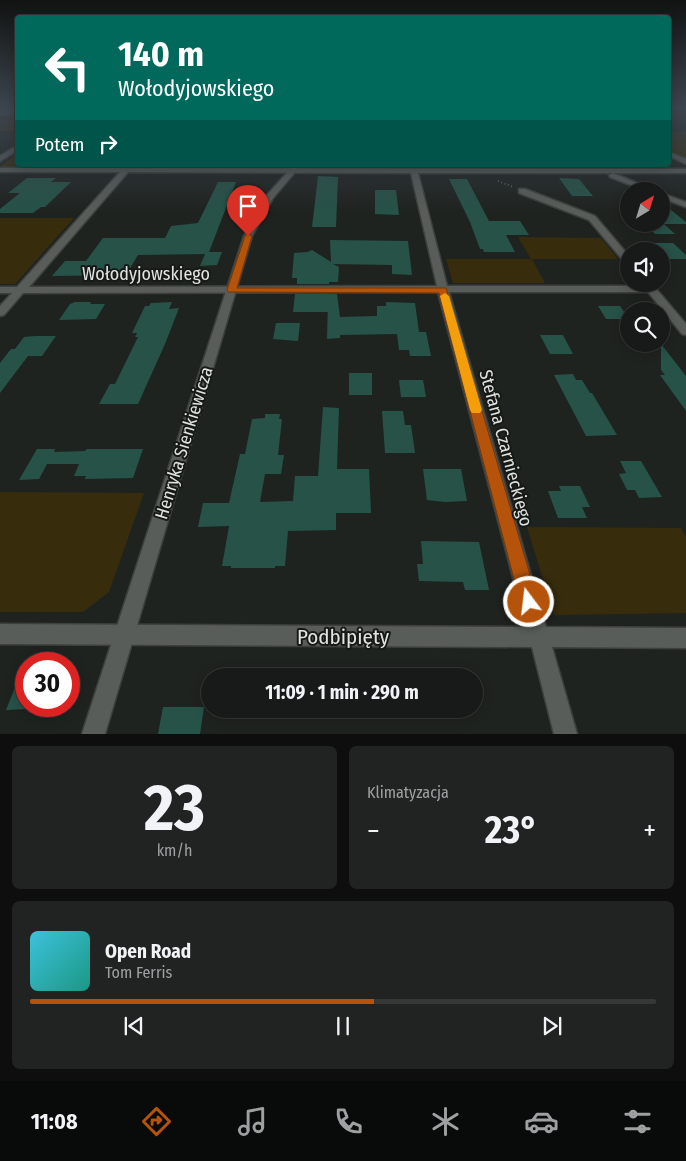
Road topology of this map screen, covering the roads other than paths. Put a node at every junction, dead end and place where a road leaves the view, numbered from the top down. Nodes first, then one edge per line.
1 (15, 149) edge
2 (671, 155) edge
3 (0, 159) edge
4 (686, 162) edge
5 (593, 167) edge
6 (238, 168) edge
7 (295, 168) edge
8 (0, 170) edge
9 (126, 170) junction
10 (414, 172) junction
11 (607, 172) junction
12 (686, 172) edge
13 (631, 182) edge
14 (522, 191) dead end
15 (670, 199) edge
16 (686, 205) edge
17 (620, 251) edge
18 (620, 287) edge
19 (0, 290) edge
20 (21, 290) junction
21 (232, 290) junction
22 (443, 290) junction
23 (654, 292) edge
24 (0, 313) edge
25 (686, 330) edge
26 (0, 634) edge
27 (124, 636) junction
28 (539, 638) junction
29 (686, 638) edge
30 (93, 734) edge
31 (566, 734) edge

1 - 3 street
2 - 4 street
5 - 11 street
6 - 7 street
6 - 9 street
7 - 10 street
7 - 21 street, Henryka Sienkiewicza
8 - 9 street
9 - 20 street
10 - 11 street
10 - 22 street, Stefana Czarnieckiego
11 - 12 street
11 - 13 street
14 - 17 street
15 - 16 street
18 - 22 street, Wołodyjowskiego
19 - 20 street, Wołodyjowskiego
20 - 21 street, Wołodyjowskiego
20 - 24 street
21 - 22 street, Wołodyjowskiego
21 - 27 street, Henryka Sienkiewicza
22 - 28 street, Stefana Czarnieckiego
23 - 25 street
26 - 27 street, Podbipięty
27 - 28 street, Podbipięty
27 - 30 street, Henryka Sienkiewicza
28 - 29 street, Podbipięty
28 - 31 street, Stefana Czarnieckiego

